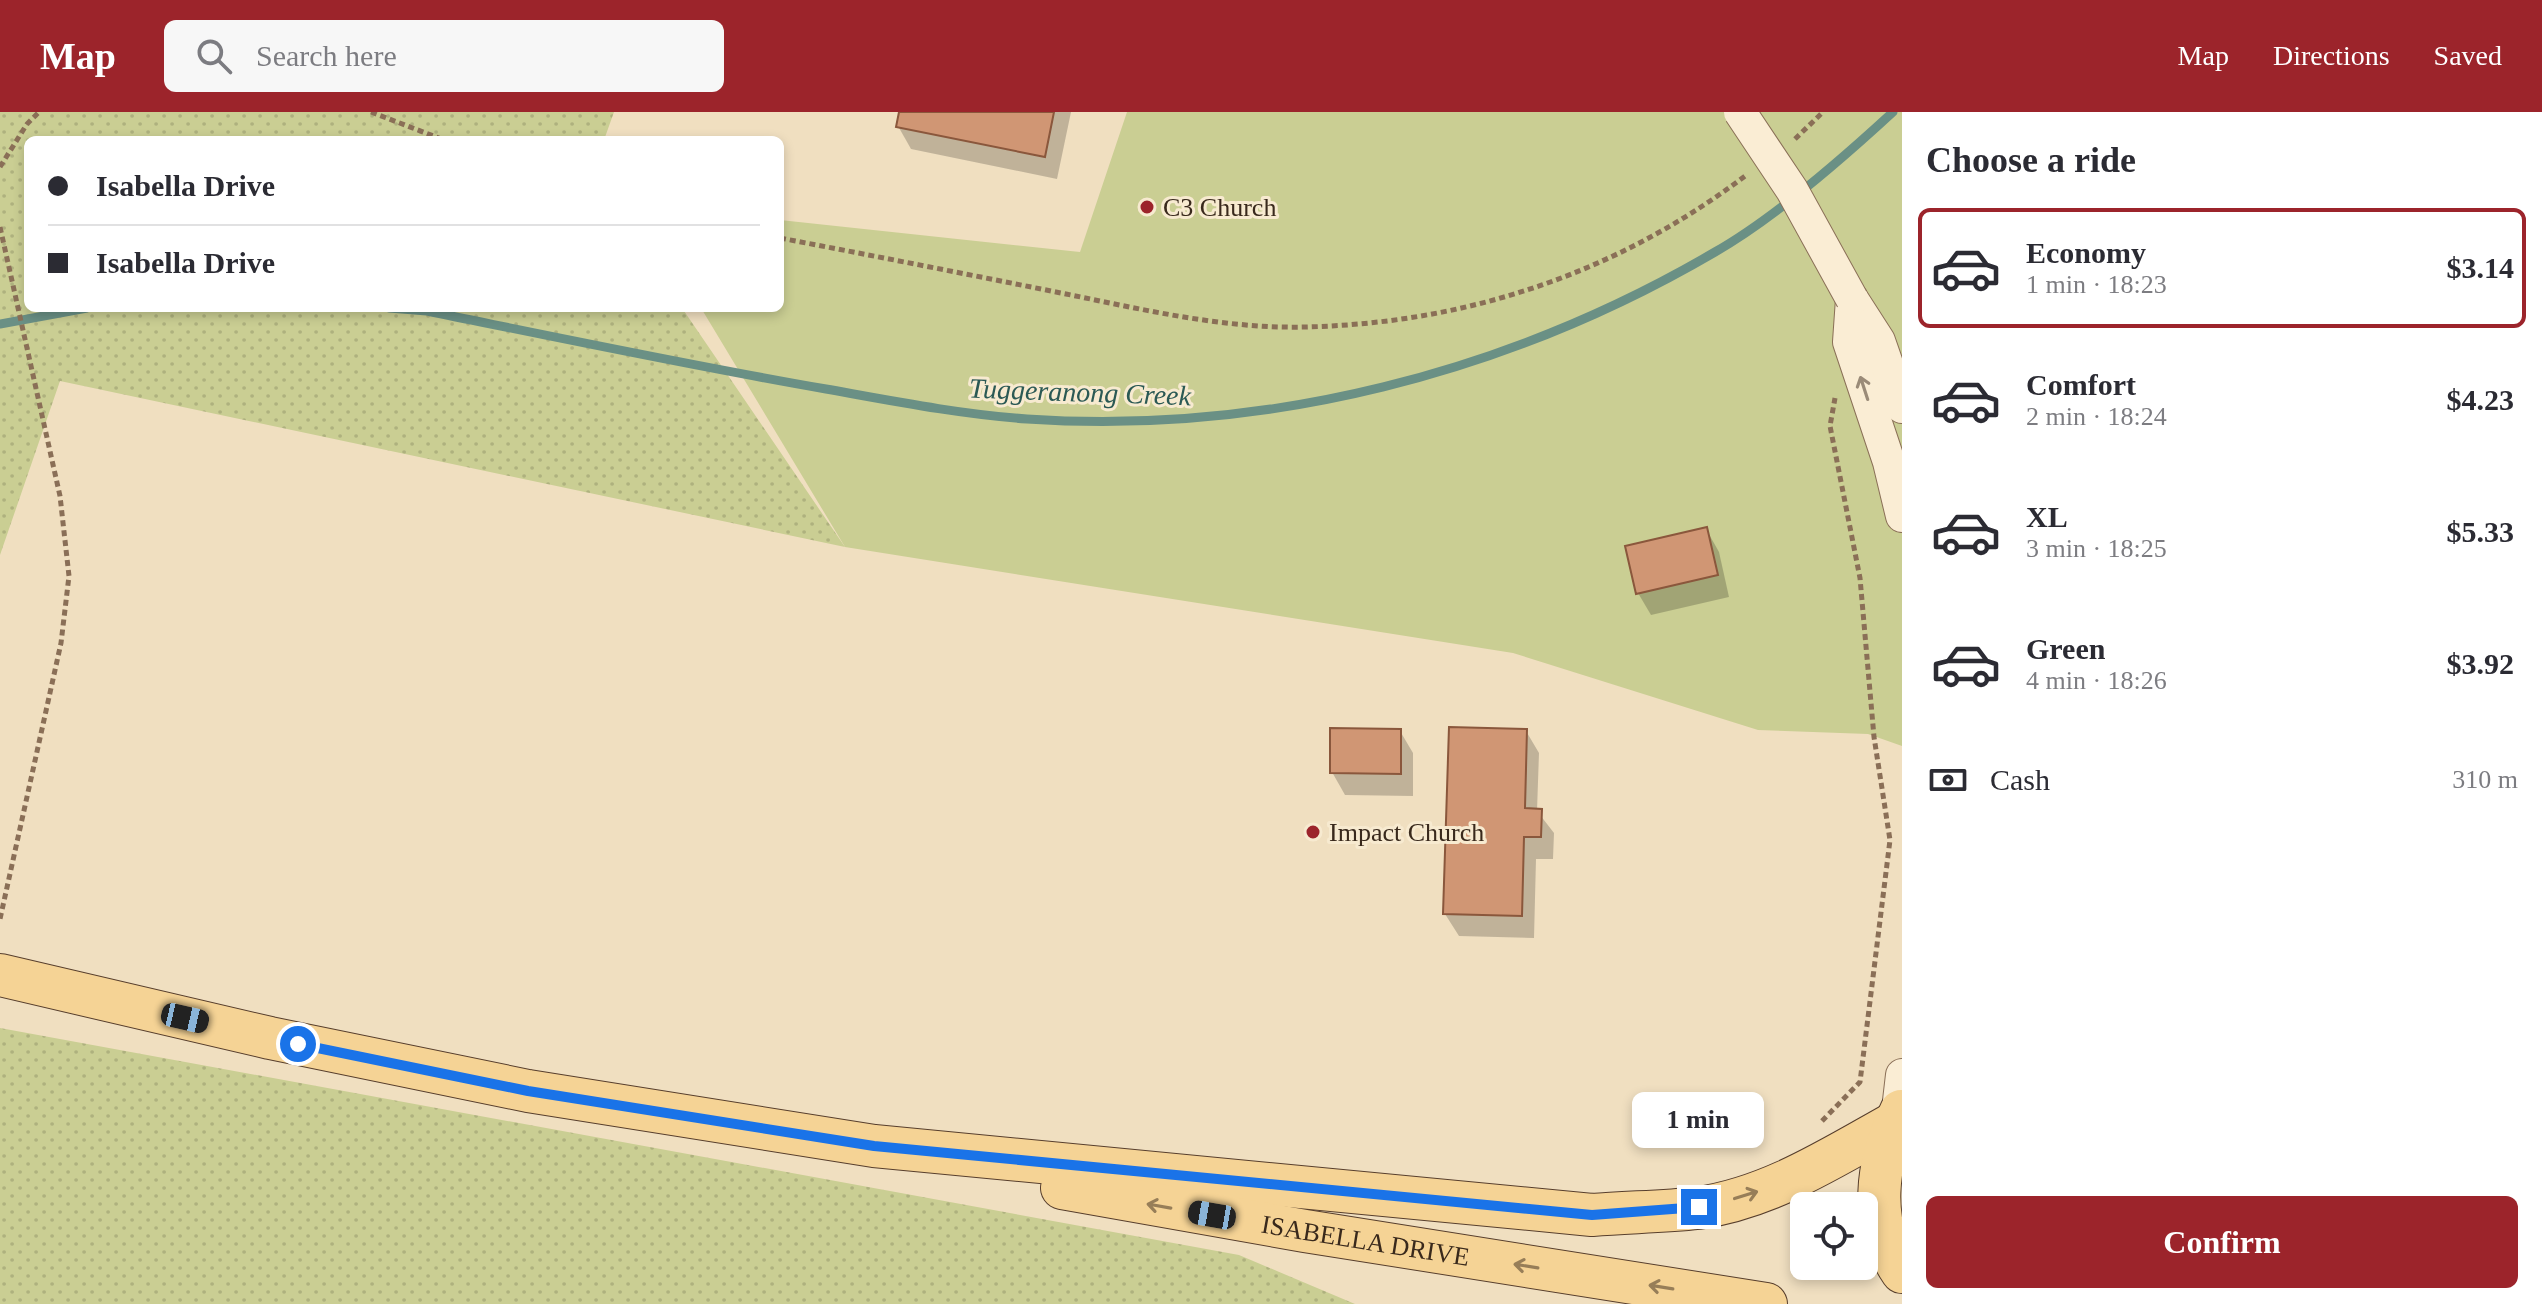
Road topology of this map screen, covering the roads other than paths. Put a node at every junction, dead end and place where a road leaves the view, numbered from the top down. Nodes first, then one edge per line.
1 (1740, 112) edge
2 (1852, 299) junction
3 (1902, 407) edge
4 (1895, 460) edge
5 (1902, 516) edge
6 (7, 976) edge
7 (1902, 1075) edge
8 (1898, 1116) edge
9 (874, 1146) junction
10 (1902, 1272) edge
11 (1766, 1304) edge

1 - 2 street, bridge
2 - 3 street
4 -> 2 street
4 - 5 street
6 - 9 main road, ISABELLA DRIVE
7 - 8 street
9 -> 8 main road, ISABELLA DRIVE
8 - 10 main road
11 -> 9 main road, ISABELLA DRIVE

